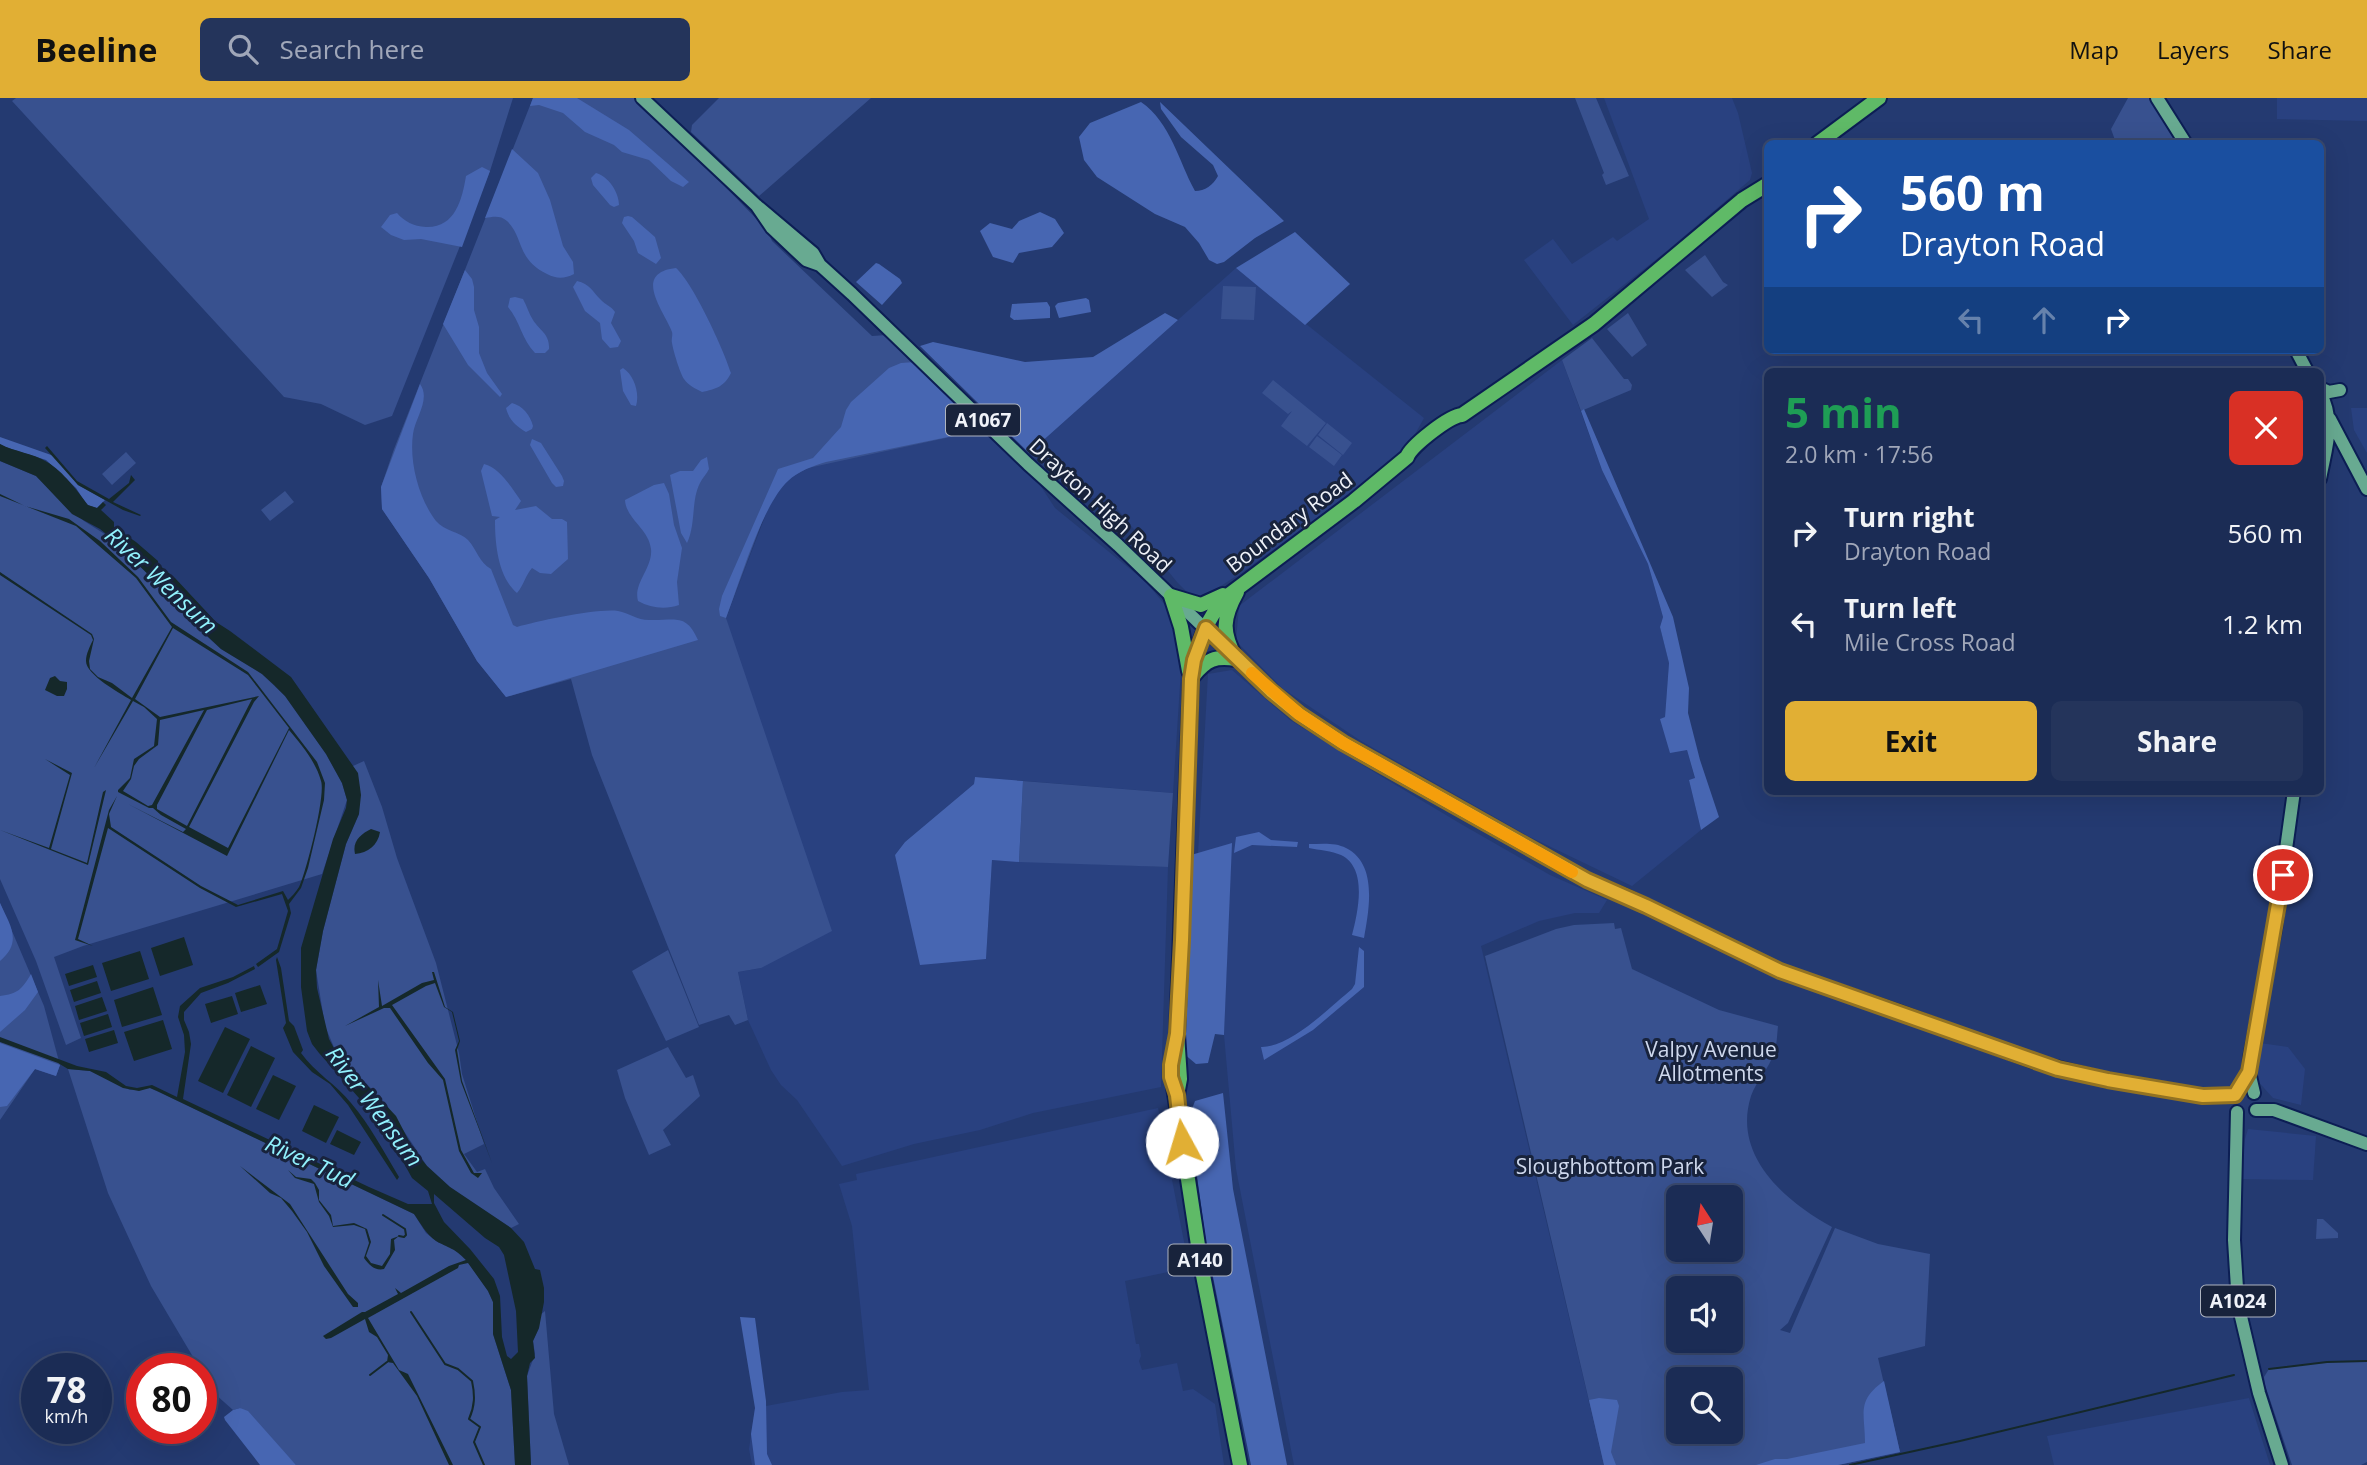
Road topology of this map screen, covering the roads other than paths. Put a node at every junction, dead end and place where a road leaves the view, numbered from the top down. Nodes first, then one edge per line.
1 (642, 98) edge
2 (1879, 98) edge
3 (2157, 98) edge
4 (1822, 140) edge
5 (2183, 140) edge
6 (1764, 177) edge
7 (1764, 186) edge
8 (1742, 200) junction
9 (2340, 390) dead end
10 (2324, 391) edge
11 (2324, 402) edge
12 (2324, 412) edge
13 (2330, 419) junction
14 (2324, 460) edge
15 (2367, 489) edge
16 (1239, 587) junction
17 (1171, 596) junction
18 (1206, 628) junction
19 (1236, 659) junction
20 (1191, 679) junction
21 (2293, 795) edge
22 (2249, 1072) junction
23 (2236, 1102) junction
24 (2254, 1103) junction
25 (2238, 1136) junction
26 (2367, 1144) edge
27 (1240, 1465) edge
28 (2282, 1465) edge

1 - 17 main road, Drayton High Road / A1067
2 - 4 highway
3 - 5 main road
6 - 8 highway, Boundary Road / A140
7 - 8 highway, Boundary Road / A140
8 - 16 highway, Boundary Road / A140
9 - 10 main road
11 - 13 main road
12 - 13 main road
13 - 14 main road
13 - 15 main road
16 - 17 highway
16 - 18 highway, Boundary Road / A140
16 - 19 highway
17 - 18 main road, Drayton High Road / A1067
17 - 20 highway, A140
18 - 19 main road, A1067
18 - 20 highway, A140
19 - 20 highway
19 - 23 main road, A1067
20 - 27 highway, A140
21 - 22 main road
22 - 23 main road
22 - 24 main road
23 - 24 main road
23 - 24 main road
23 - 25 main road, A1024
24 - 25 main road, A1024
24 - 26 main road
25 - 28 main road, A1024

